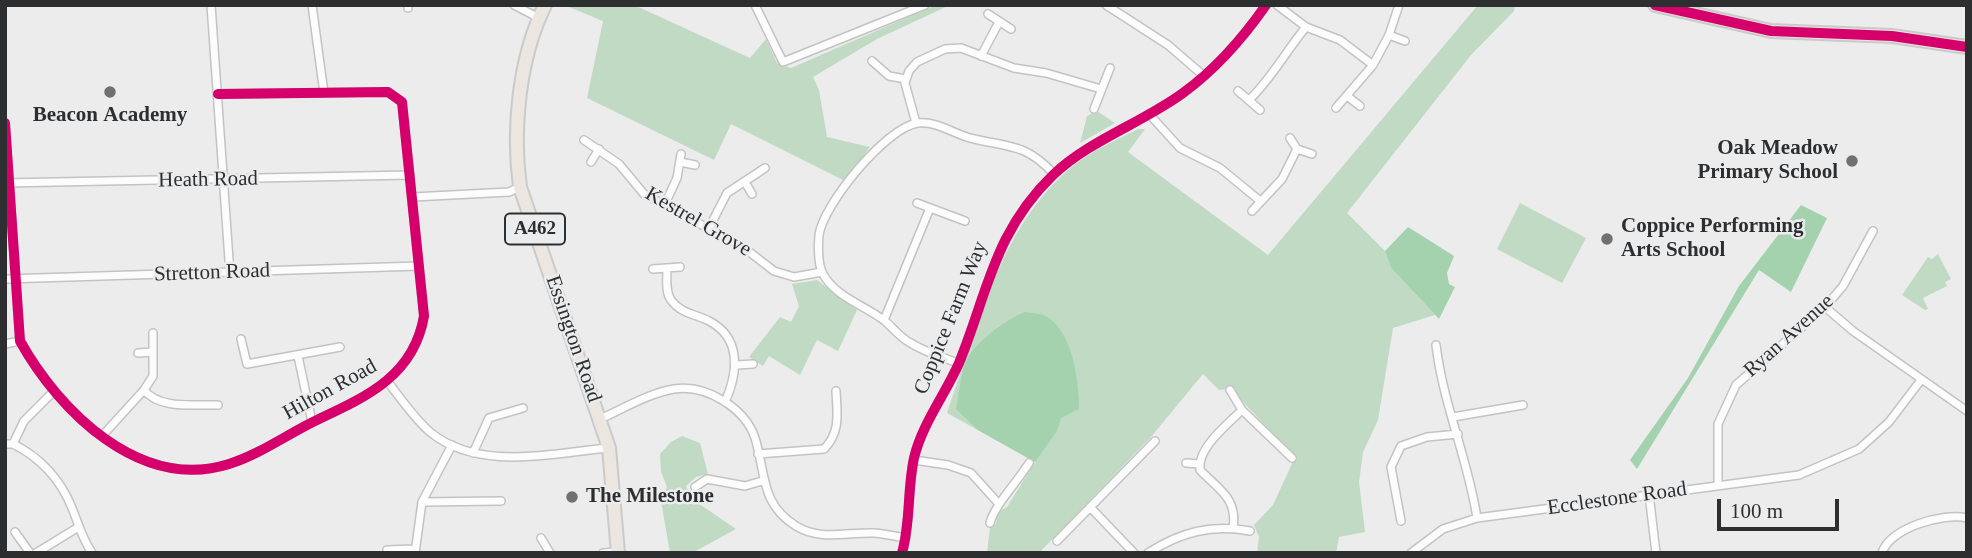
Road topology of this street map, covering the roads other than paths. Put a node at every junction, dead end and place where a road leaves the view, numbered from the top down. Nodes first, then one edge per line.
1 (211, 5) edge
2 (312, 5) edge
3 (514, 5) edge
4 (755, 5) edge
5 (925, 5) edge
6 (1106, 5) edge
7 (1124, 5) edge
8 (1266, 5) edge
9 (1277, 5) edge
10 (1399, 5) edge
11 (1655, 5) edge
12 (542, 11) edge
13 (1118, 13) junction
14 (988, 14) dead end
15 (999, 22) junction
16 (1306, 27) junction
17 (1011, 29) dead end
18 (1389, 35) junction
19 (1405, 41) dead end
20 (1967, 47) edge
21 (981, 56) junction
22 (872, 61) dead end
23 (1373, 65) junction
24 (1110, 68) dead end
25 (1204, 76) junction
26 (906, 79) junction
27 (1101, 89) junction
28 (1238, 91) dead end
29 (324, 93) junction
30 (218, 94) junction
31 (1347, 96) junction
32 (1250, 99) junction
33 (1360, 106) dead end
34 (1336, 108) dead end
35 (1094, 109) dead end
36 (1260, 110) dead end
37 (1149, 114) junction
38 (5, 123) edge
39 (916, 123) junction
40 (1290, 138) dead end
41 (584, 140) dead end
42 (599, 149) junction
43 (1297, 149) junction
44 (1312, 154) dead end
45 (591, 162) dead end
46 (695, 165) dead end
47 (765, 168) dead end
48 (1054, 174) junction
49 (410, 175) junction
50 (224, 180) junction
51 (745, 182) junction
52 (7, 183) edge
53 (520, 187) junction
54 (752, 194) dead end
55 (413, 197) junction
56 (1259, 200) junction
57 (917, 203) dead end
58 (664, 204) junction
59 (930, 208) junction
60 (1252, 211) dead end
61 (965, 221) dead end
62 (709, 228) junction
63 (1873, 231) dead end
64 (419, 266) junction
65 (680, 267) dead end
66 (667, 268) junction
67 (653, 269) dead end
68 (822, 272) junction
69 (230, 274) junction
70 (16, 278) junction
71 (5, 279) edge
72 (1825, 307) junction
73 (884, 320) junction
74 (153, 333) dead end
75 (241, 339) dead end
76 (20, 341) junction
77 (5, 344) edge
78 (1436, 345) dead end
79 (340, 347) dead end
80 (153, 352) junction
81 (138, 353) dead end
82 (298, 356) junction
83 (958, 363) junction
84 (753, 364) dead end
85 (737, 365) junction
86 (1921, 380) junction
87 (388, 382) junction
88 (144, 390) junction
89 (1230, 390) dead end
90 (836, 391) dead end
91 (53, 392) junction
92 (725, 402) junction
93 (218, 405) dead end
94 (1523, 405) dead end
95 (523, 408) dead end
96 (1242, 410) junction
97 (1967, 411) edge
98 (1452, 417) junction
99 (600, 419) junction
100 (312, 422) junction
101 (1458, 434) junction
102 (102, 436) junction
103 (1155, 440) dead end
104 (9, 444) edge
105 (452, 445) junction
106 (609, 447) junction
107 (473, 453) junction
108 (758, 454) junction
109 (1292, 458) dead end
110 (914, 460) junction
111 (1029, 463) dead end
112 (1186, 463) dead end
113 (1199, 464) junction
114 (762, 481) junction
115 (1718, 486) junction
116 (695, 487) dead end
117 (1650, 494) junction
118 (500, 501) dead end
119 (422, 502) junction
120 (999, 504) junction
121 (1090, 507) junction
122 (1967, 517) edge
123 (1478, 518) junction
124 (1401, 521) dead end
125 (990, 523) dead end
126 (1233, 527) junction
127 (77, 528) junction
128 (1250, 531) dead end
129 (15, 532) dead end
130 (541, 538) dead end
131 (906, 538) junction
132 (1056, 541) dead end
133 (387, 550) dead end
134 (415, 551) edge
135 (618, 552) edge
136 (30, 553) edge
137 (36, 553) edge
138 (92, 553) edge
139 (550, 553) edge
140 (603, 553) edge
141 (902, 553) edge
142 (1134, 553) edge
143 (1148, 553) edge
144 (1411, 553) edge
145 (1656, 553) edge
146 (1882, 553) edge

1 - 30 street
2 - 29 street
3 - 12 street
4 - 5 street
6 - 13 street
7 - 13 street
8 - 25 street, Coppice Farm Way
9 - 16 street
10 - 18 street
11 - 20 main road
12 - 53 main road, Essington Road / A462
13 - 25 street
14 - 15 street
15 - 17 street
15 - 21 street
16 - 23 street
16 - 32 street
18 - 19 street
18 - 23 street
21 - 26 street
21 - 27 street
22 - 26 street
23 - 31 street
24 - 27 street
25 - 37 street, Coppice Farm Way
26 - 39 street
27 - 35 street
28 - 32 street
29 - 30 street, Hilton Road
29 - 49 street, Hilton Road
30 - 50 street
31 - 33 street
31 - 34 street
32 - 36 street
37 - 48 street, Coppice Farm Way
37 - 56 street
38 - 52 street, Hilton Road
39 - 48 street
39 - 68 street
40 - 43 street
41 - 42 street, Kestrel Grove
42 - 45 street
42 - 58 street, Kestrel Grove
43 - 44 street
43 - 56 street
46 - 58 street
47 - 51 street
48 - 83 street, Coppice Farm Way
49 - 50 street, Heath Road
49 - 55 street, Hilton Road
50 - 52 street, Heath Road
50 - 69 street
51 - 54 street
51 - 62 street
52 - 70 street, Hilton Road
53 - 55 street
53 - 99 main road, Essington Road / A462
55 - 64 street, Hilton Road
56 - 60 street
57 - 59 street
58 - 62 street, Kestrel Grove
59 - 61 street
59 - 73 street
62 - 68 street, Kestrel Grove
63 - 72 street, Ryan Avenue
64 - 69 street, Stretton Road
64 - 87 street, Hilton Road
65 - 66 street
66 - 67 street
66 - 85 street
68 - 73 street
69 - 70 street, Stretton Road
70 - 71 street, Stretton Road
70 - 76 street, Hilton Road
72 - 86 street
72 - 115 street, Ryan Avenue
73 - 83 street
74 - 80 street
75 - 82 street
76 - 77 street
76 - 91 street, Hilton Road
78 - 98 street
79 - 82 street
80 - 81 street
80 - 88 street
82 - 100 street
83 - 110 street, Coppice Farm Way
84 - 85 street
85 - 92 street
86 - 97 street
86 - 115 street, Ecclestone Road
87 - 100 street, Hilton Road
87 - 105 street
88 - 93 street
88 - 102 street
89 - 96 street
90 - 108 street
91 - 102 street, Hilton Road
91 - 104 street
92 - 99 street
92 - 108 street
94 - 98 street
95 - 107 street
96 - 109 street
96 - 113 street
98 - 101 street
99 - 106 main road, Essington Road / A462
100 - 102 street, Hilton Road
101 - 123 street
101 - 124 street
103 - 121 street
104 - 127 street
105 - 107 street
105 - 119 street
106 - 107 street
106 - 135 main road, Essington Road / A462
108 - 114 street
110 - 120 street
110 - 131 street, Coppice Farm Way
111 - 120 street
112 - 113 street
113 - 126 street
114 - 116 street
114 - 131 street
115 - 117 street, Ecclestone Road
117 - 123 street, Ecclestone Road
117 - 145 street
118 - 119 street
119 - 134 street
120 - 125 street
121 - 132 street
121 - 142 street
122 - 146 street
123 - 144 street, Ecclestone Road
126 - 128 street
126 - 143 street
127 - 137 street
127 - 138 street
129 - 136 street
130 - 139 street
131 - 141 street, Coppice Farm Way
133 - 134 street
135 - 140 street

